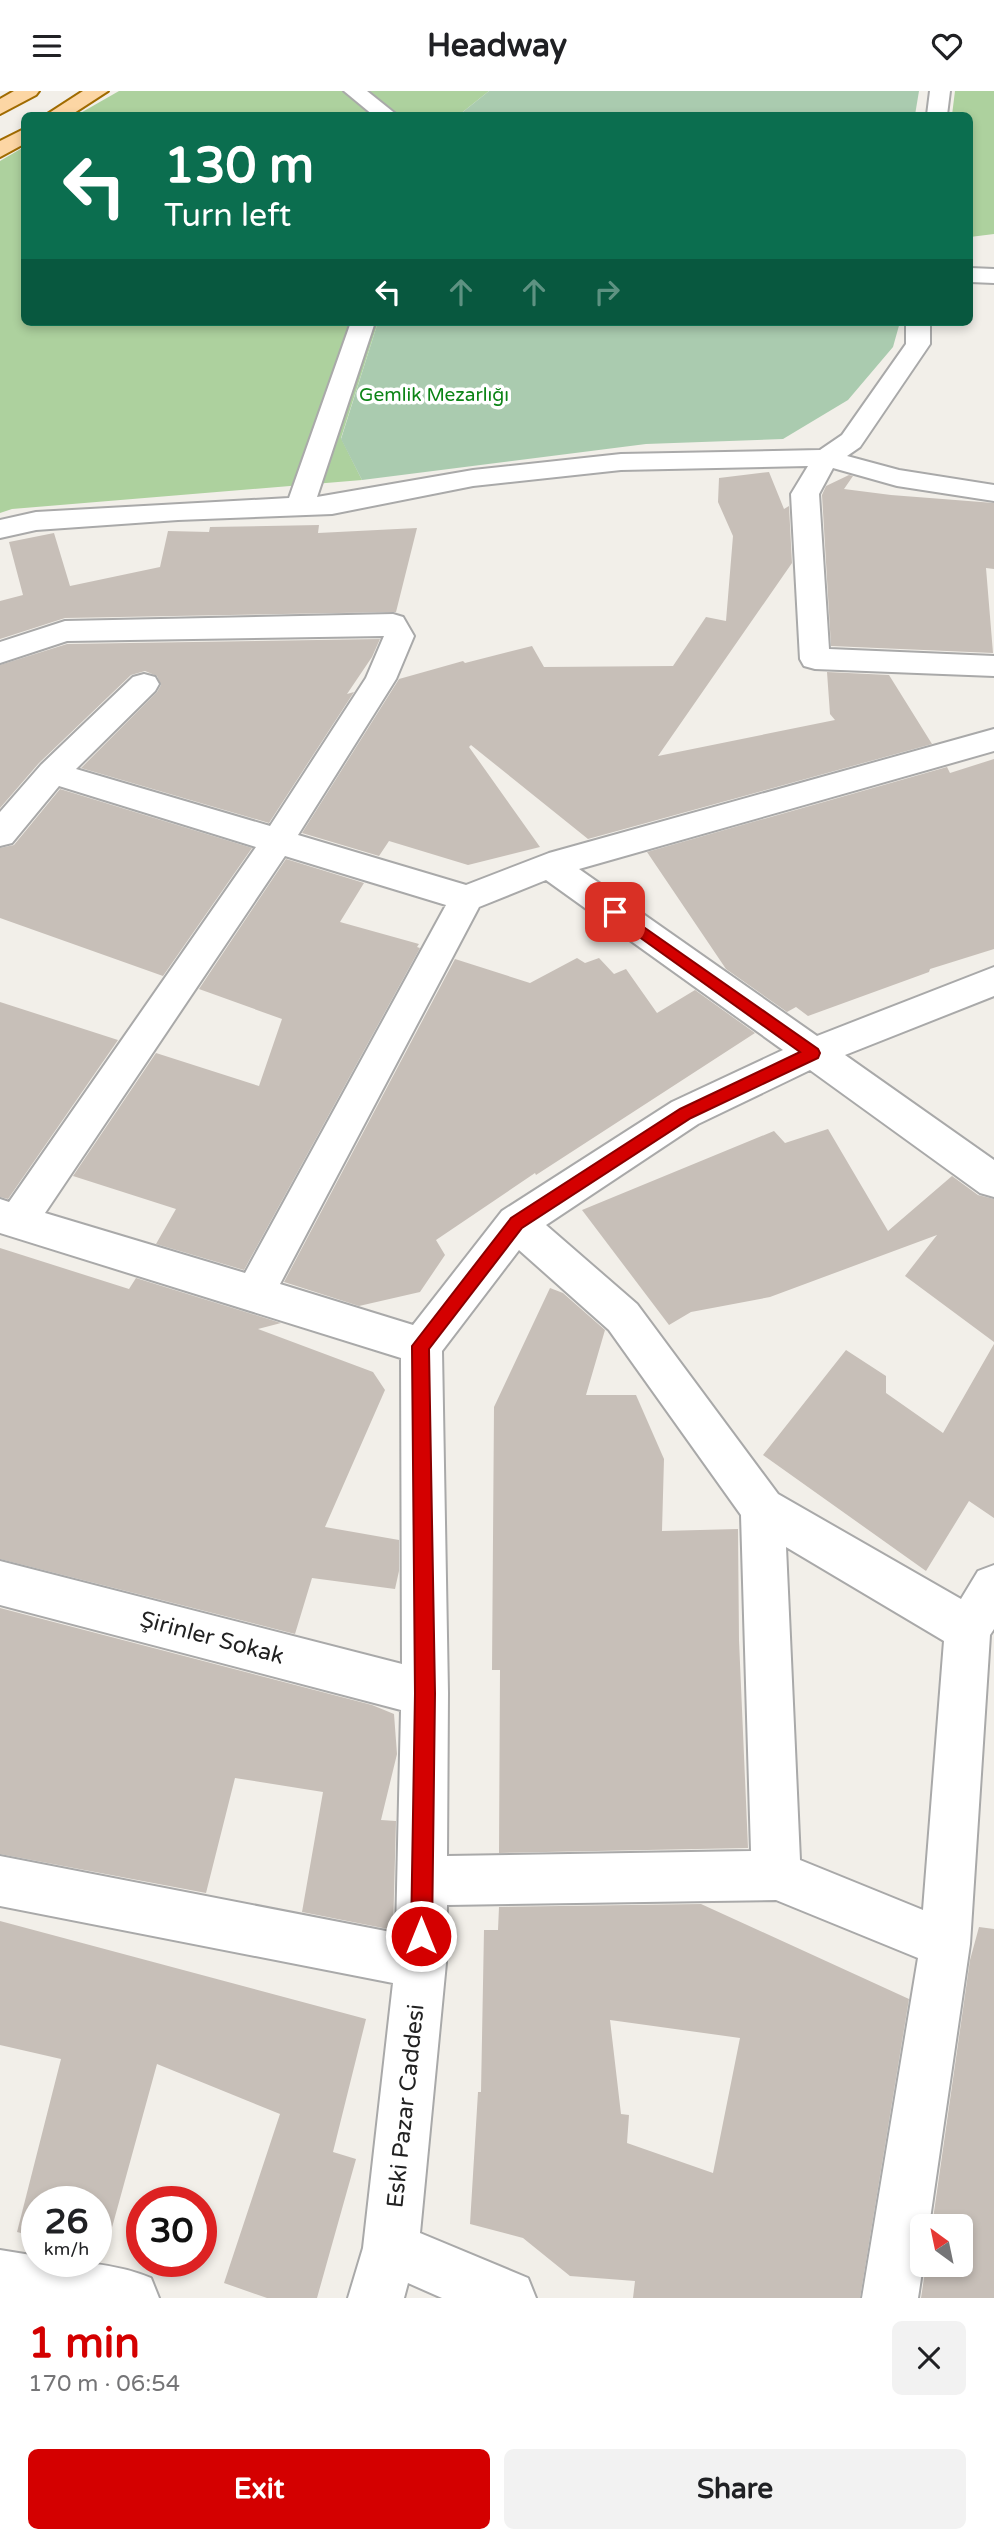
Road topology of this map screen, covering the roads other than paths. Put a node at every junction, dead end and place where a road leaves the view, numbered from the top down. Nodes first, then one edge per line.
1 (29, 91) edge
2 (98, 91) edge
3 (354, 91) edge
4 (940, 91) edge
5 (0, 108) edge
6 (62, 112) edge
7 (382, 112) edge
8 (937, 112) edge
9 (21, 137) edge
10 (0, 150) edge
11 (973, 275) edge
12 (994, 276) edge
13 (362, 326) edge
14 (918, 326) edge
15 (826, 459) junction
16 (994, 493) edge
17 (299, 507) junction
18 (0, 529) edge
19 (0, 653) edge
20 (994, 666) edge
21 (144, 684) dead end
22 (994, 740) edge
23 (52, 773) junction
24 (0, 834) edge
25 (277, 842) junction
26 (549, 866) junction
27 (467, 898) junction
28 (988, 985) edge
29 (812, 1053) junction
30 (994, 1181) edge
31 (8, 1219) edge
32 (516, 1223) junction
33 (254, 1295) junction
34 (421, 1346) junction
35 (763, 1509) junction
36 (0, 1583) edge
37 (994, 1587) edge
38 (968, 1629) junction
39 (425, 1693) junction
40 (776, 1875) junction
41 (0, 1881) edge
42 (421, 1881) junction
43 (945, 1944) junction
44 (421, 1963) junction
45 (383, 2273) edge
46 (0, 2278) edge
47 (131, 2298) edge
48 (508, 2298) edge
49 (890, 2298) edge

1 - 5 main road
2 - 6 main road
3 - 7 street
4 - 8 street
9 - 10 main road
11 - 12 street
13 - 17 street
14 - 15 street
15 - 16 street
15 - 17 street
15 - 20 street
17 - 18 street
19 - 25 street
21 - 23 street
22 - 26 street
23 - 24 street
23 - 25 street
25 - 27 street
25 - 31 street
26 - 27 street
26 - 29 street
27 - 33 street
28 - 29 street
29 - 30 street
29 - 32 street
31 - 33 street
32 - 34 street
32 - 35 street
33 - 34 street
34 - 39 street, Eski Pazar Caddesi
35 - 38 street
35 - 40 street
36 - 39 street, Şirinler Sokak
37 - 38 street
38 - 43 street
39 - 42 street, Eski Pazar Caddesi
40 - 42 street
40 - 43 street
41 - 44 street
42 - 44 street, Eski Pazar Caddesi
43 - 49 street
44 - 45 street, Eski Pazar Caddesi
45 - 48 street
46 - 47 street

